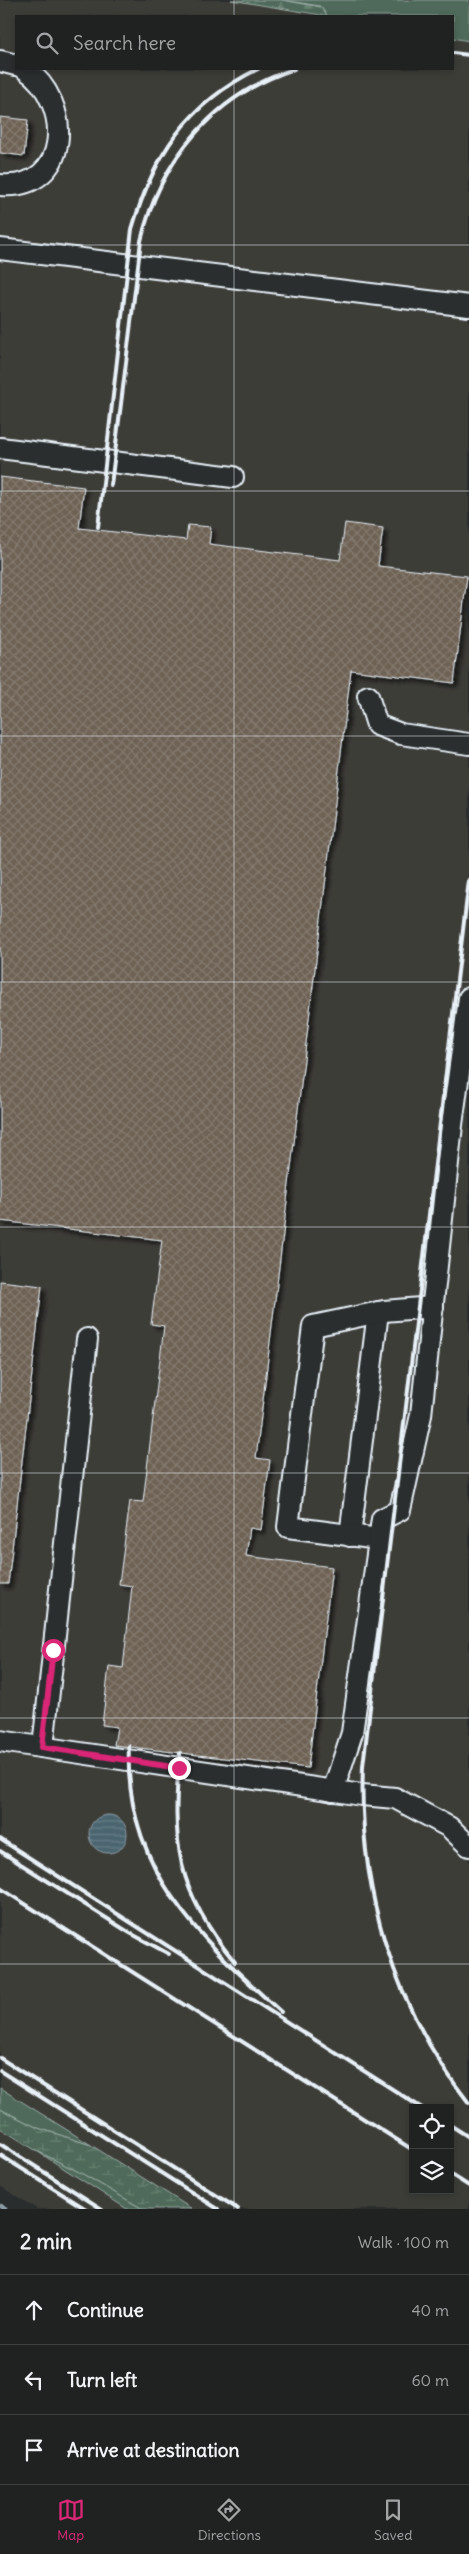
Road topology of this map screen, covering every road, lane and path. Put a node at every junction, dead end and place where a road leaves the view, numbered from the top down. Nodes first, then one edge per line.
1 (0, 61) edge
2 (15, 65) edge
3 (27, 70) edge
4 (0, 185) edge
5 (0, 249) edge
6 (469, 306) edge
7 (0, 448) edge
8 (233, 477) dead end
9 (368, 696) dead end
10 (469, 744) edge
11 (469, 998) edge
12 (433, 1307) junction
13 (378, 1312) junction
14 (87, 1339) dead end
15 (350, 1536) junction
16 (379, 1539) junction
17 (0, 1741) edge
18 (42, 1747) junction
19 (333, 1791) junction
20 (469, 1846) edge

1 - 2 lane
3 - 4 lane
5 - 6 lane
7 - 8 lane
9 - 10 lane
11 - 12 lane
12 - 13 lane
12 - 16 lane
13 - 15 lane
13 - 15 lane
14 - 18 lane
15 - 16 lane
16 - 19 lane
17 - 18 lane
18 - 19 lane
19 - 20 lane

